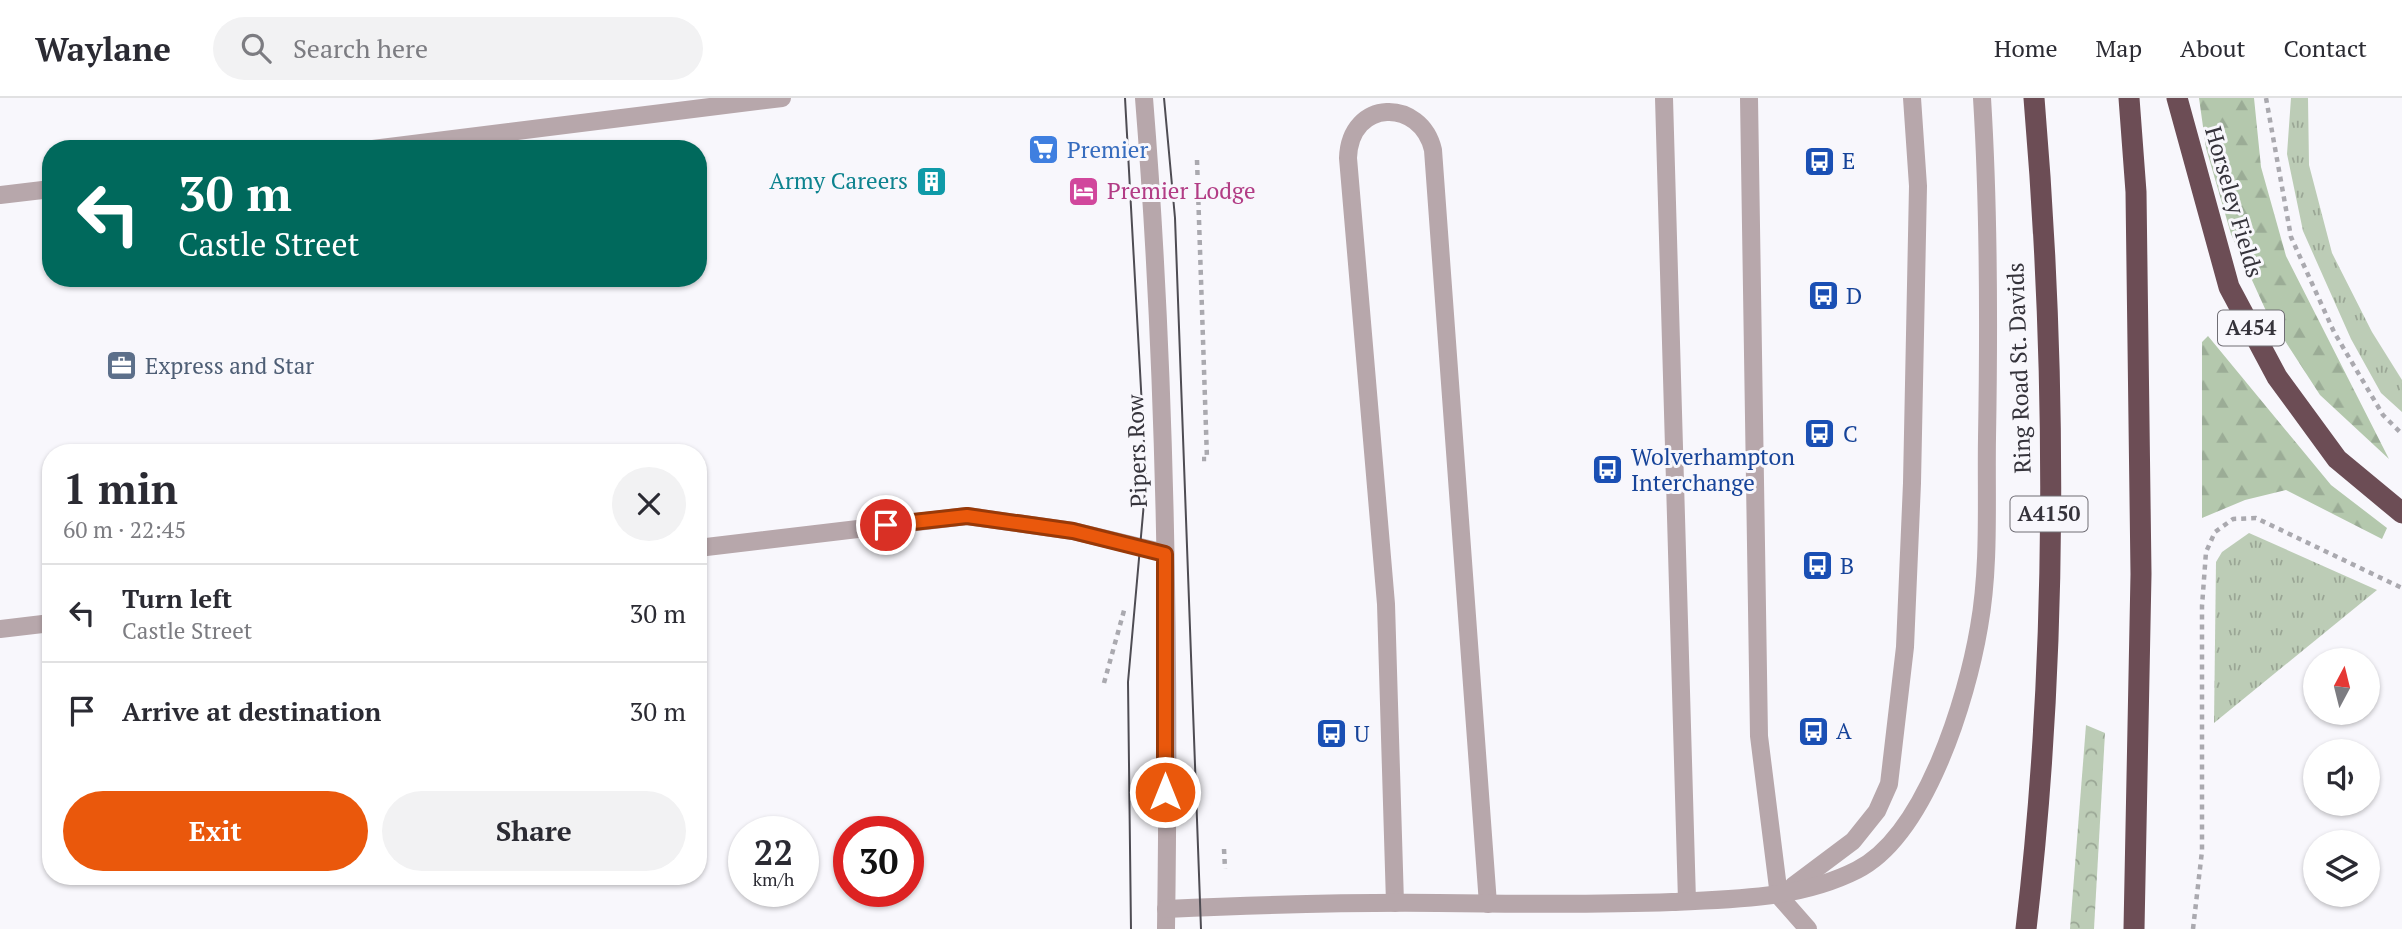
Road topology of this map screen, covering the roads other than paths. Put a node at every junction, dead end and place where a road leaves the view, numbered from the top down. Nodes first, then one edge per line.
1 (782, 98) edge
2 (1144, 98) edge
3 (1664, 98) edge
4 (1749, 98) edge
5 (1912, 98) edge
6 (1982, 98) edge
7 (2034, 98) edge
8 (2129, 98) edge
9 (2177, 98) edge
10 (445, 140) edge
11 (42, 190) edge
12 (0, 195) edge
13 (2402, 513) edge
14 (707, 547) edge
15 (1165, 554) junction
16 (42, 624) edge
17 (0, 629) edge
18 (1779, 896) junction
19 (1687, 901) junction
20 (1395, 903) junction
21 (1488, 904) junction
22 (1166, 909) junction
23 (1166, 929) edge
24 (1808, 929) edge
25 (2026, 929) edge
26 (2134, 929) edge

1 - 10 street
2 - 15 street, Pipers Row
3 - 19 street
4 - 18 street
5 - 18 street
6 - 18 street
7 - 25 highway, Ring Road St. Davids / A4150
8 - 26 highway
9 - 13 highway, Horseley Fields / A454
11 - 12 street
14 - 15 street
15 - 22 street, Pipers Row
16 - 17 street
18 - 19 street
18 - 24 street
19 - 21 street
20 - 21 street
20 - 21 street
20 - 22 street
22 - 23 street, Pipers Row

